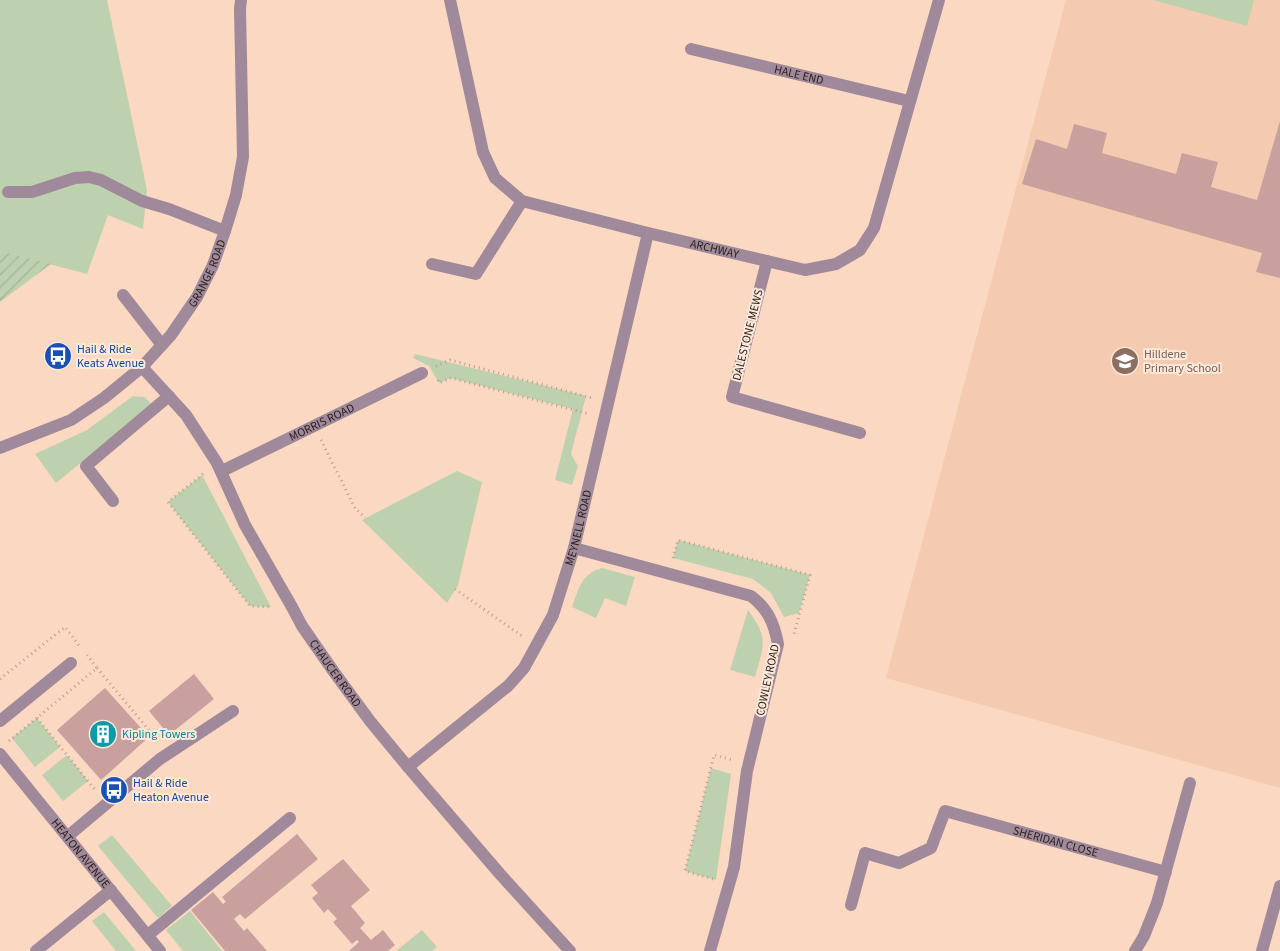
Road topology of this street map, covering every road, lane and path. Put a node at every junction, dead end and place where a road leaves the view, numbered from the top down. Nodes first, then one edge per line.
1 (241, 0) edge
2 (450, 0) edge
3 (939, 0) edge
4 (690, 49) dead end
5 (909, 101) junction
6 (8, 192) dead end
7 (522, 201) junction
8 (225, 231) junction
9 (648, 233) junction
10 (767, 261) junction
11 (432, 264) dead end
12 (123, 295) dead end
13 (162, 345) junction
14 (142, 367) junction
15 (427, 371) junction
16 (169, 396) junction
17 (609, 402) junction
18 (605, 418) junction
19 (315, 426) junction
20 (860, 433) dead end
21 (0, 448) edge
22 (220, 467) junction
23 (113, 501) dead end
24 (365, 518) dead end
25 (574, 548) junction
26 (455, 589) dead end
27 (292, 608) junction
28 (537, 646) junction
29 (71, 663) dead end
30 (97, 668) dead end
31 (233, 710) dead end
32 (37, 718) dead end
33 (0, 721) edge
34 (0, 754) edge
35 (169, 754) junction
36 (749, 764) junction
37 (408, 767) junction
38 (1190, 783) dead end
39 (106, 804) junction
40 (290, 818) dead end
41 (68, 836) junction
42 (1166, 872) junction
43 (729, 884) junction
44 (1280, 886) edge
45 (111, 890) junction
46 (851, 905) dead end
47 (148, 935) junction
48 (36, 951) edge
49 (160, 951) edge
50 (570, 951) edge
51 (710, 951) edge
52 (1135, 951) edge
53 (1262, 951) edge

1 - 8 street, GRANGE ROAD
2 - 7 street, ARCHWAY
3 - 5 street, ARCHWAY
4 - 5 street, HALE END
5 - 10 street, ARCHWAY
6 - 8 street
7 - 9 street, ARCHWAY
7 - 11 street
8 - 13 street, GRANGE ROAD
9 - 10 street, ARCHWAY
9 - 17 street, MEYNELL ROAD
10 - 20 street, DALESTONE MEWS
12 - 13 street
13 - 14 street, GRANGE ROAD
14 - 16 street, CHAUCER ROAD
14 - 21 street, GRANGE ROAD
15 - 17 path
15 - 18 path
15 - 19 street, MORRIS ROAD
16 - 22 street, CHAUCER ROAD
16 - 23 street
17 - 18 street, MEYNELL ROAD
18 - 25 street, MEYNELL ROAD
19 - 22 street, MORRIS ROAD
19 - 24 path
22 - 27 street, CHAUCER ROAD
22 - 27 path
25 - 28 street, MEYNELL ROAD
25 - 36 street, COWLEY ROAD
26 - 28 path
27 - 37 street, CHAUCER ROAD
28 - 37 street, MEYNELL ROAD
29 - 33 street
30 - 35 path
31 - 35 street
32 - 39 path
34 - 41 street, HEATON AVENUE
35 - 39 street
36 - 43 street, COWLEY ROAD
36 - 43 path
37 - 50 street, CHAUCER ROAD
38 - 42 street
39 - 41 street
40 - 47 street
41 - 45 street, HEATON AVENUE
42 - 46 street, SHERIDAN CLOSE
42 - 52 street
43 - 51 street, COWLEY ROAD
44 - 53 street
45 - 47 street, HEATON AVENUE
45 - 48 street
47 - 49 street, HEATON AVENUE

